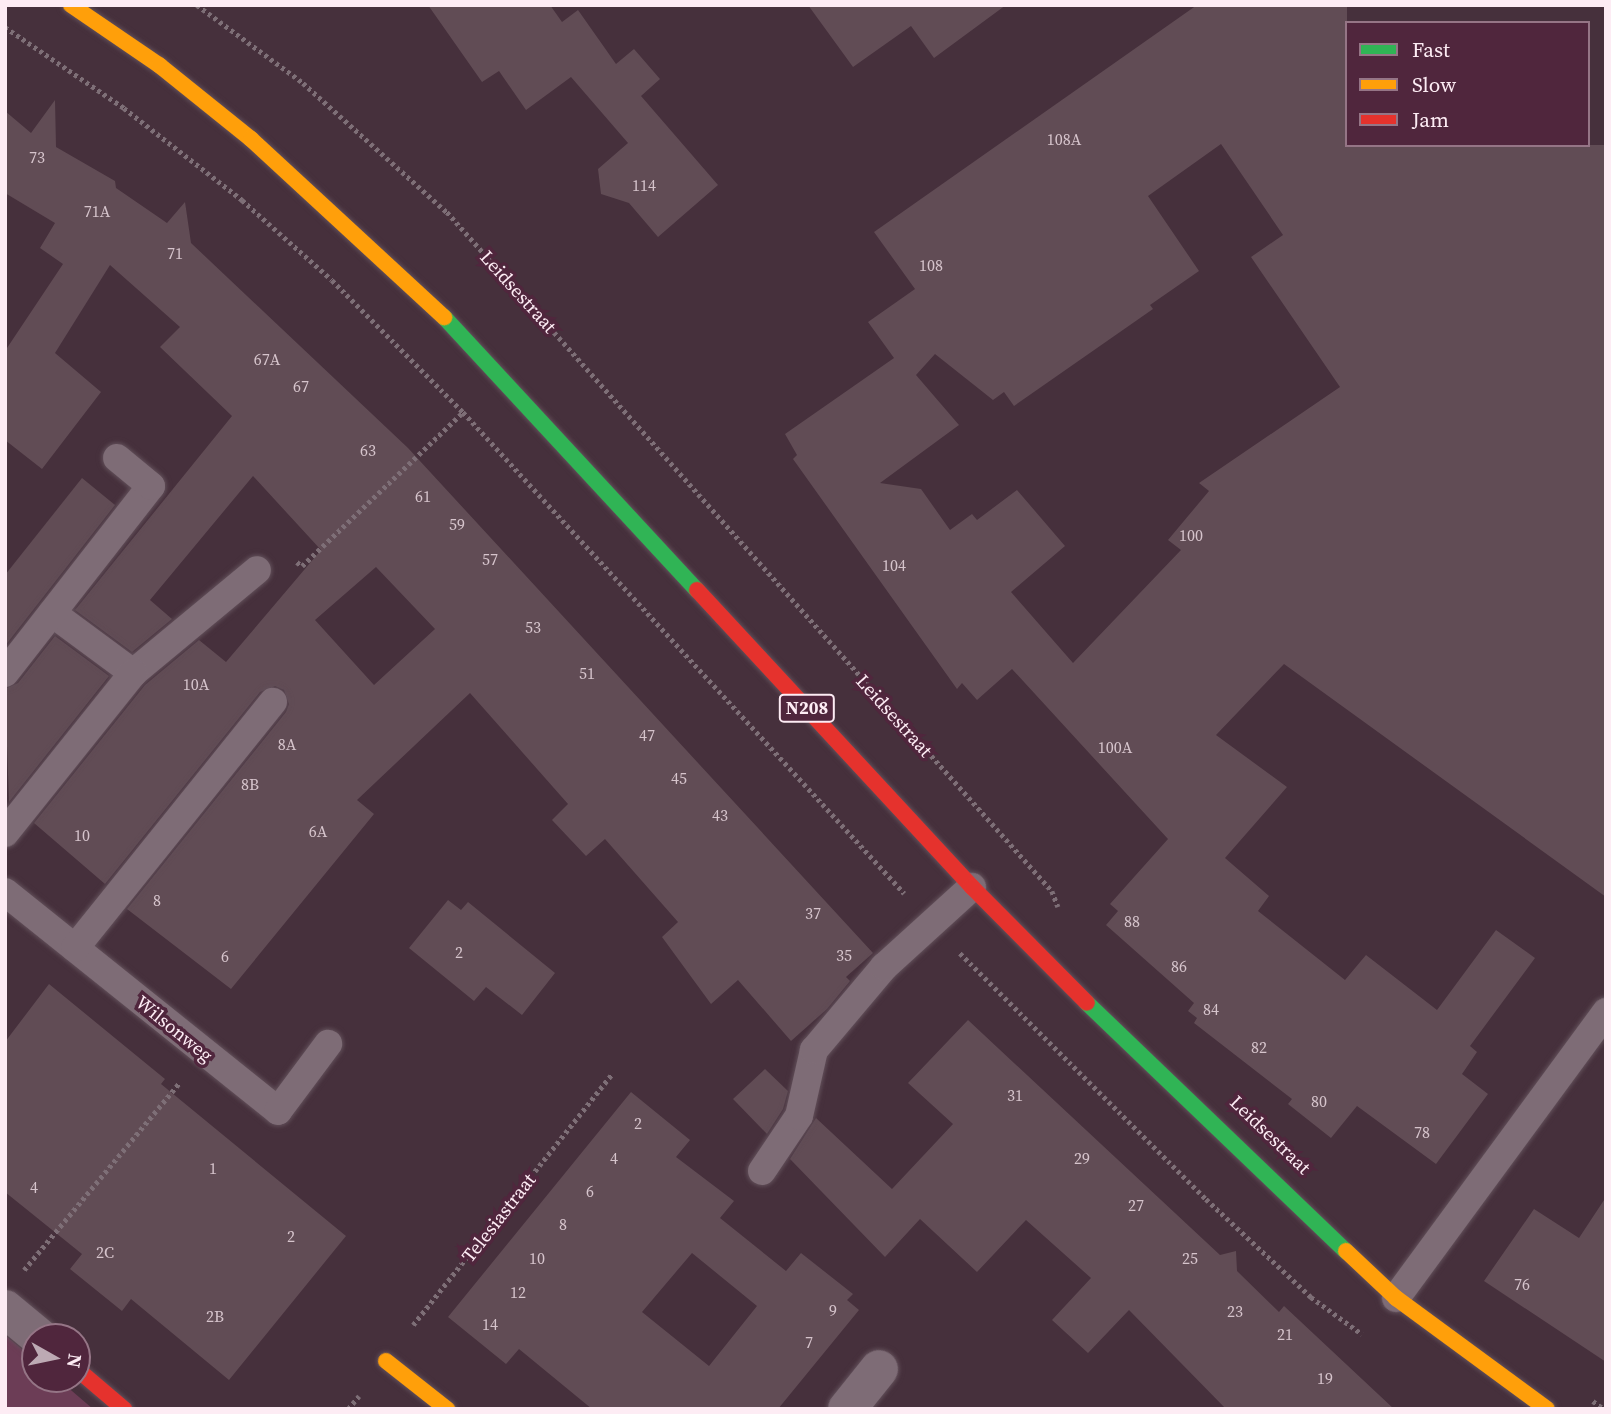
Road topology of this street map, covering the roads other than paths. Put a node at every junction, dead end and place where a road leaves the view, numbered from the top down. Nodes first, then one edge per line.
1 (71, 5) edge
2 (117, 458) dead end
3 (257, 570) road end
4 (52, 613) junction
5 (5, 673) edge
6 (132, 673) junction
7 (273, 702) dead end
8 (5, 832) edge
9 (972, 887) junction
10 (5, 892) edge
11 (75, 948) junction
12 (1606, 1012) edge
13 (328, 1044) dead end
14 (762, 1171) dead end
15 (1396, 1298) junction
16 (5, 1309) edge
17 (22, 1323) edge
18 (386, 1361) road end
19 (879, 1369) dead end
20 (91, 1381) edge
21 (124, 1409) edge
22 (447, 1409) edge
23 (847, 1409) edge
24 (1547, 1409) edge

1 - 9 main road, Leidsestraat / N208
2 - 4 lane
3 - 6 lane
4 - 5 lane
4 - 6 lane
6 - 8 lane
7 - 11 lane
9 - 14 lane
9 - 15 main road, Leidsestraat / N208
10 - 11 lane, Wilsonweg
11 - 13 lane, Wilsonweg
12 - 15 lane
15 - 24 main road, Leidsestraat / N208
16 - 17 street
18 - 22 main road
19 - 23 street
20 - 21 main road

